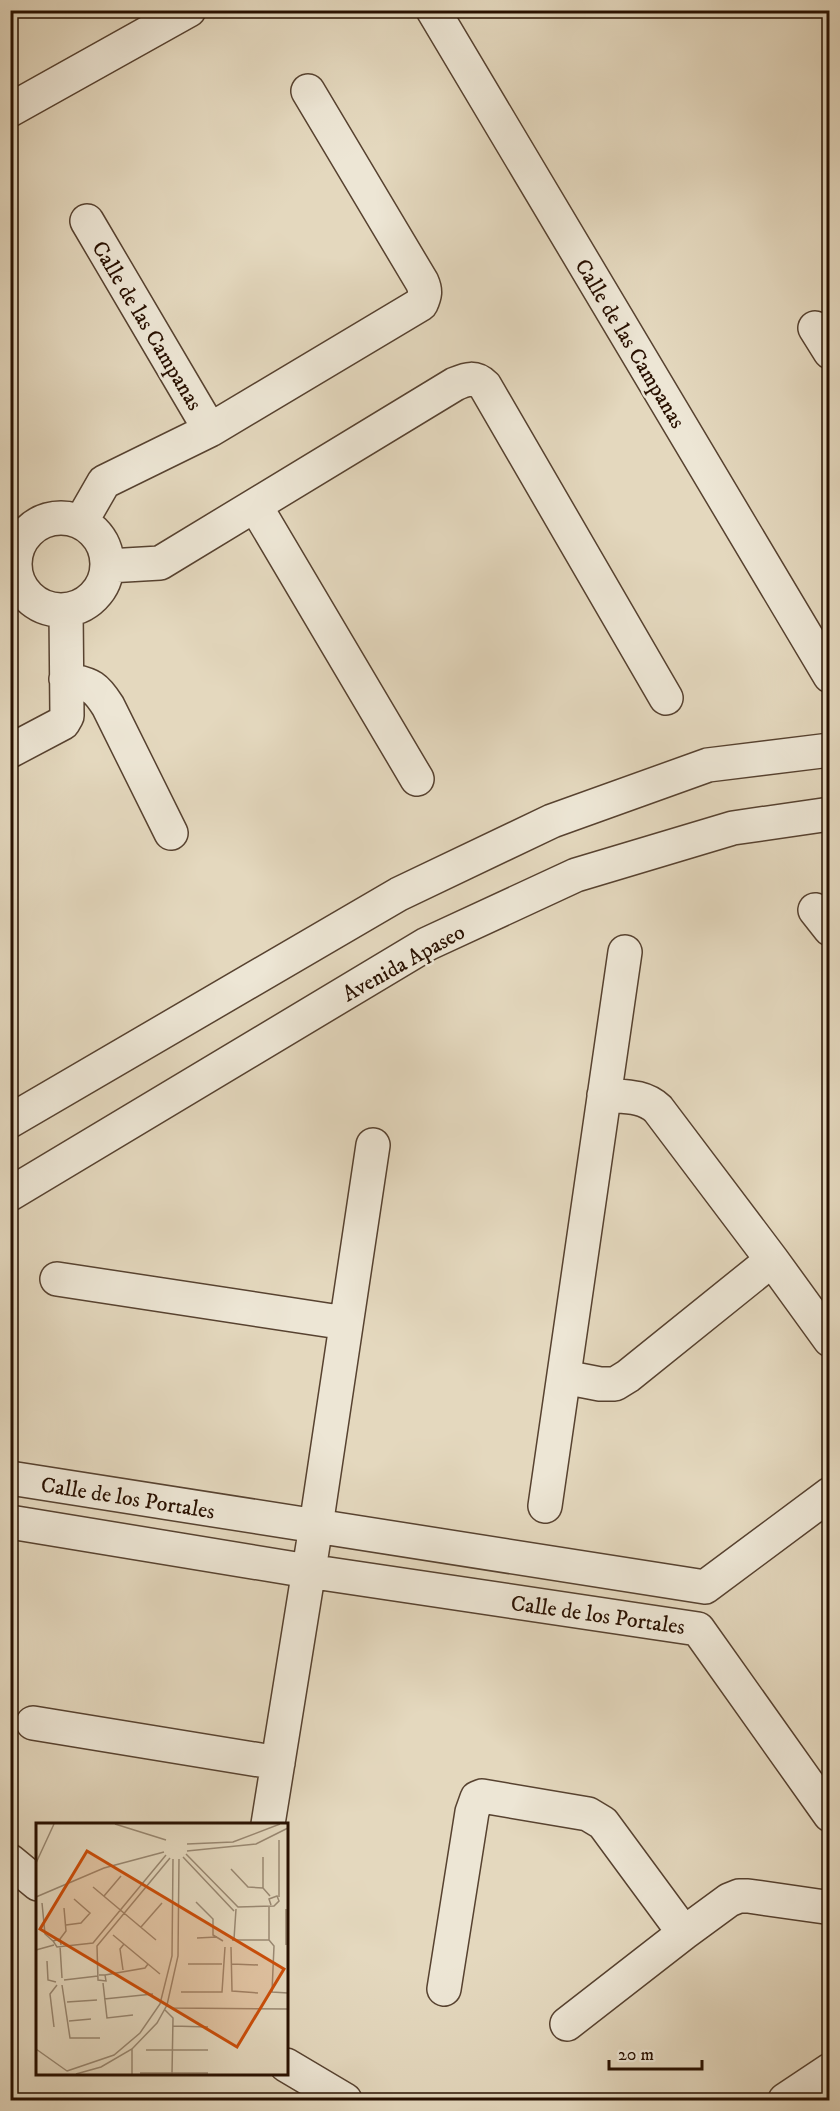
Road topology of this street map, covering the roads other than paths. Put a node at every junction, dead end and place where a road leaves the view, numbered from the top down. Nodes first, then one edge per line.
1 (189, 10) edge
2 (434, 10) edge
3 (308, 91) dead end
4 (14, 100) edge
5 (87, 221) dead end
6 (210, 430) junction
7 (256, 507) junction
8 (81, 522) junction
9 (15, 540) edge
10 (108, 566) junction
11 (66, 610) junction
12 (830, 676) edge
13 (66, 679) junction
14 (666, 698) dead end
15 (830, 750) edge
16 (10, 752) edge
17 (417, 779) dead end
18 (830, 814) edge
19 (171, 834) dead end
20 (625, 952) dead end
21 (604, 1095) junction
22 (10, 1121) edge
23 (373, 1145) dead end
24 (10, 1194) edge
25 (772, 1260) junction
26 (57, 1279) dead end
27 (346, 1323) junction
28 (830, 1340) edge
29 (564, 1377) junction
30 (10, 1478) edge
31 (830, 1494) edge
32 (545, 1506) dead end
33 (10, 1522) edge
34 (316, 1526) junction
35 (308, 1571) junction
36 (705, 1587) junction
37 (698, 1629) junction
38 (33, 1723) dead end
39 (278, 1763) junction
40 (830, 1815) edge
41 (268, 1823) edge
42 (10, 1861) edge
43 (36, 1882) edge
44 (828, 1909) edge
45 (684, 1932) junction
46 (444, 1989) dead end
47 (567, 2024) dead end
48 (288, 2066) edge
49 (345, 2100) edge

1 - 4 street
2 - 12 street, Calle de las Campanas
3 - 6 street, Calle de las Campanas
5 - 6 street, Calle de las Campanas
6 - 8 street, Calle de las Campanas
7 - 10 street
7 - 14 street
7 - 17 street
8 - 9 street
8 - 10 street
9 - 11 street
10 - 11 street
11 - 13 street
13 - 16 street
13 - 19 street
15 - 22 street
18 - 24 street, Avenida Apaseo
20 - 21 street
21 - 25 street
21 - 29 street
23 - 27 street
25 - 28 street
25 - 29 street
26 - 27 street
27 - 34 street
29 - 32 street
30 - 34 street, Calle de los Portales
31 - 36 street, Calle de los Portales
33 - 35 street, Calle de los Portales
34 - 35 street
34 - 36 street, Calle de los Portales
35 - 37 street, Calle de los Portales
35 - 39 street
36 - 37 street
37 - 40 street, Calle de los Portales
38 - 39 street
39 - 41 street
42 - 43 street
44 - 45 street
45 - 46 street
45 - 47 street
48 - 49 street

